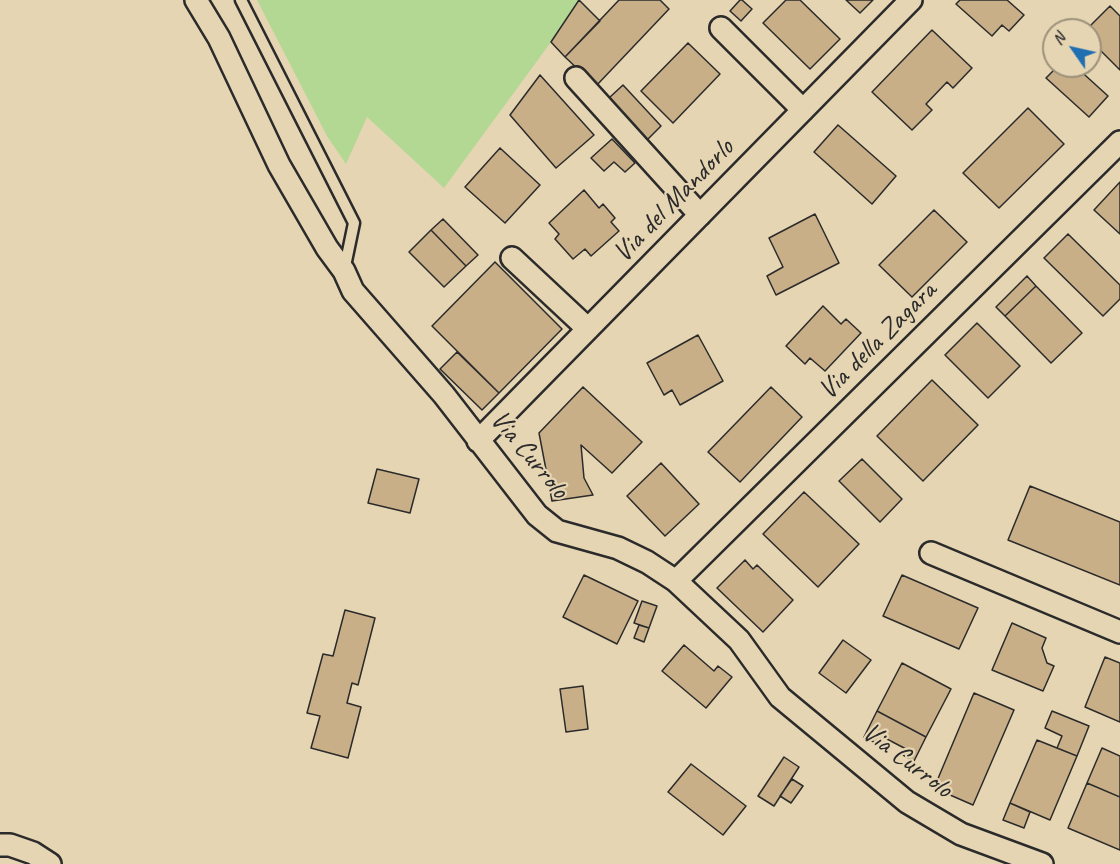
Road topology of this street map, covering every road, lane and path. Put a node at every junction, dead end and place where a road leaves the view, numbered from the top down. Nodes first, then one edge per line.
1 (196, 0) edge
2 (241, 0) edge
3 (911, 0) edge
4 (721, 28) dead end
5 (576, 78) dead end
6 (803, 110) junction
7 (1120, 142) edge
8 (700, 215) junction
9 (512, 258) dead end
10 (344, 271) junction
11 (588, 329) junction
12 (478, 441) junction
13 (931, 553) dead end
14 (676, 580) junction
15 (1120, 632) edge
16 (0, 845) edge
17 (50, 864) edge
18 (1042, 864) edge

1 - 10 street, Via Currolo
2 - 10 lane
3 - 6 street, Via del Mandorlo
4 - 6 street
5 - 8 street
6 - 8 street, Via del Mandorlo
7 - 14 street, Via della Zagara
8 - 11 street, Via del Mandorlo
9 - 11 street
10 - 12 street, Via Currolo
11 - 12 street, Via del Mandorlo
12 - 14 street, Via Currolo
13 - 15 street
14 - 18 street, Via Currolo
16 - 17 street

